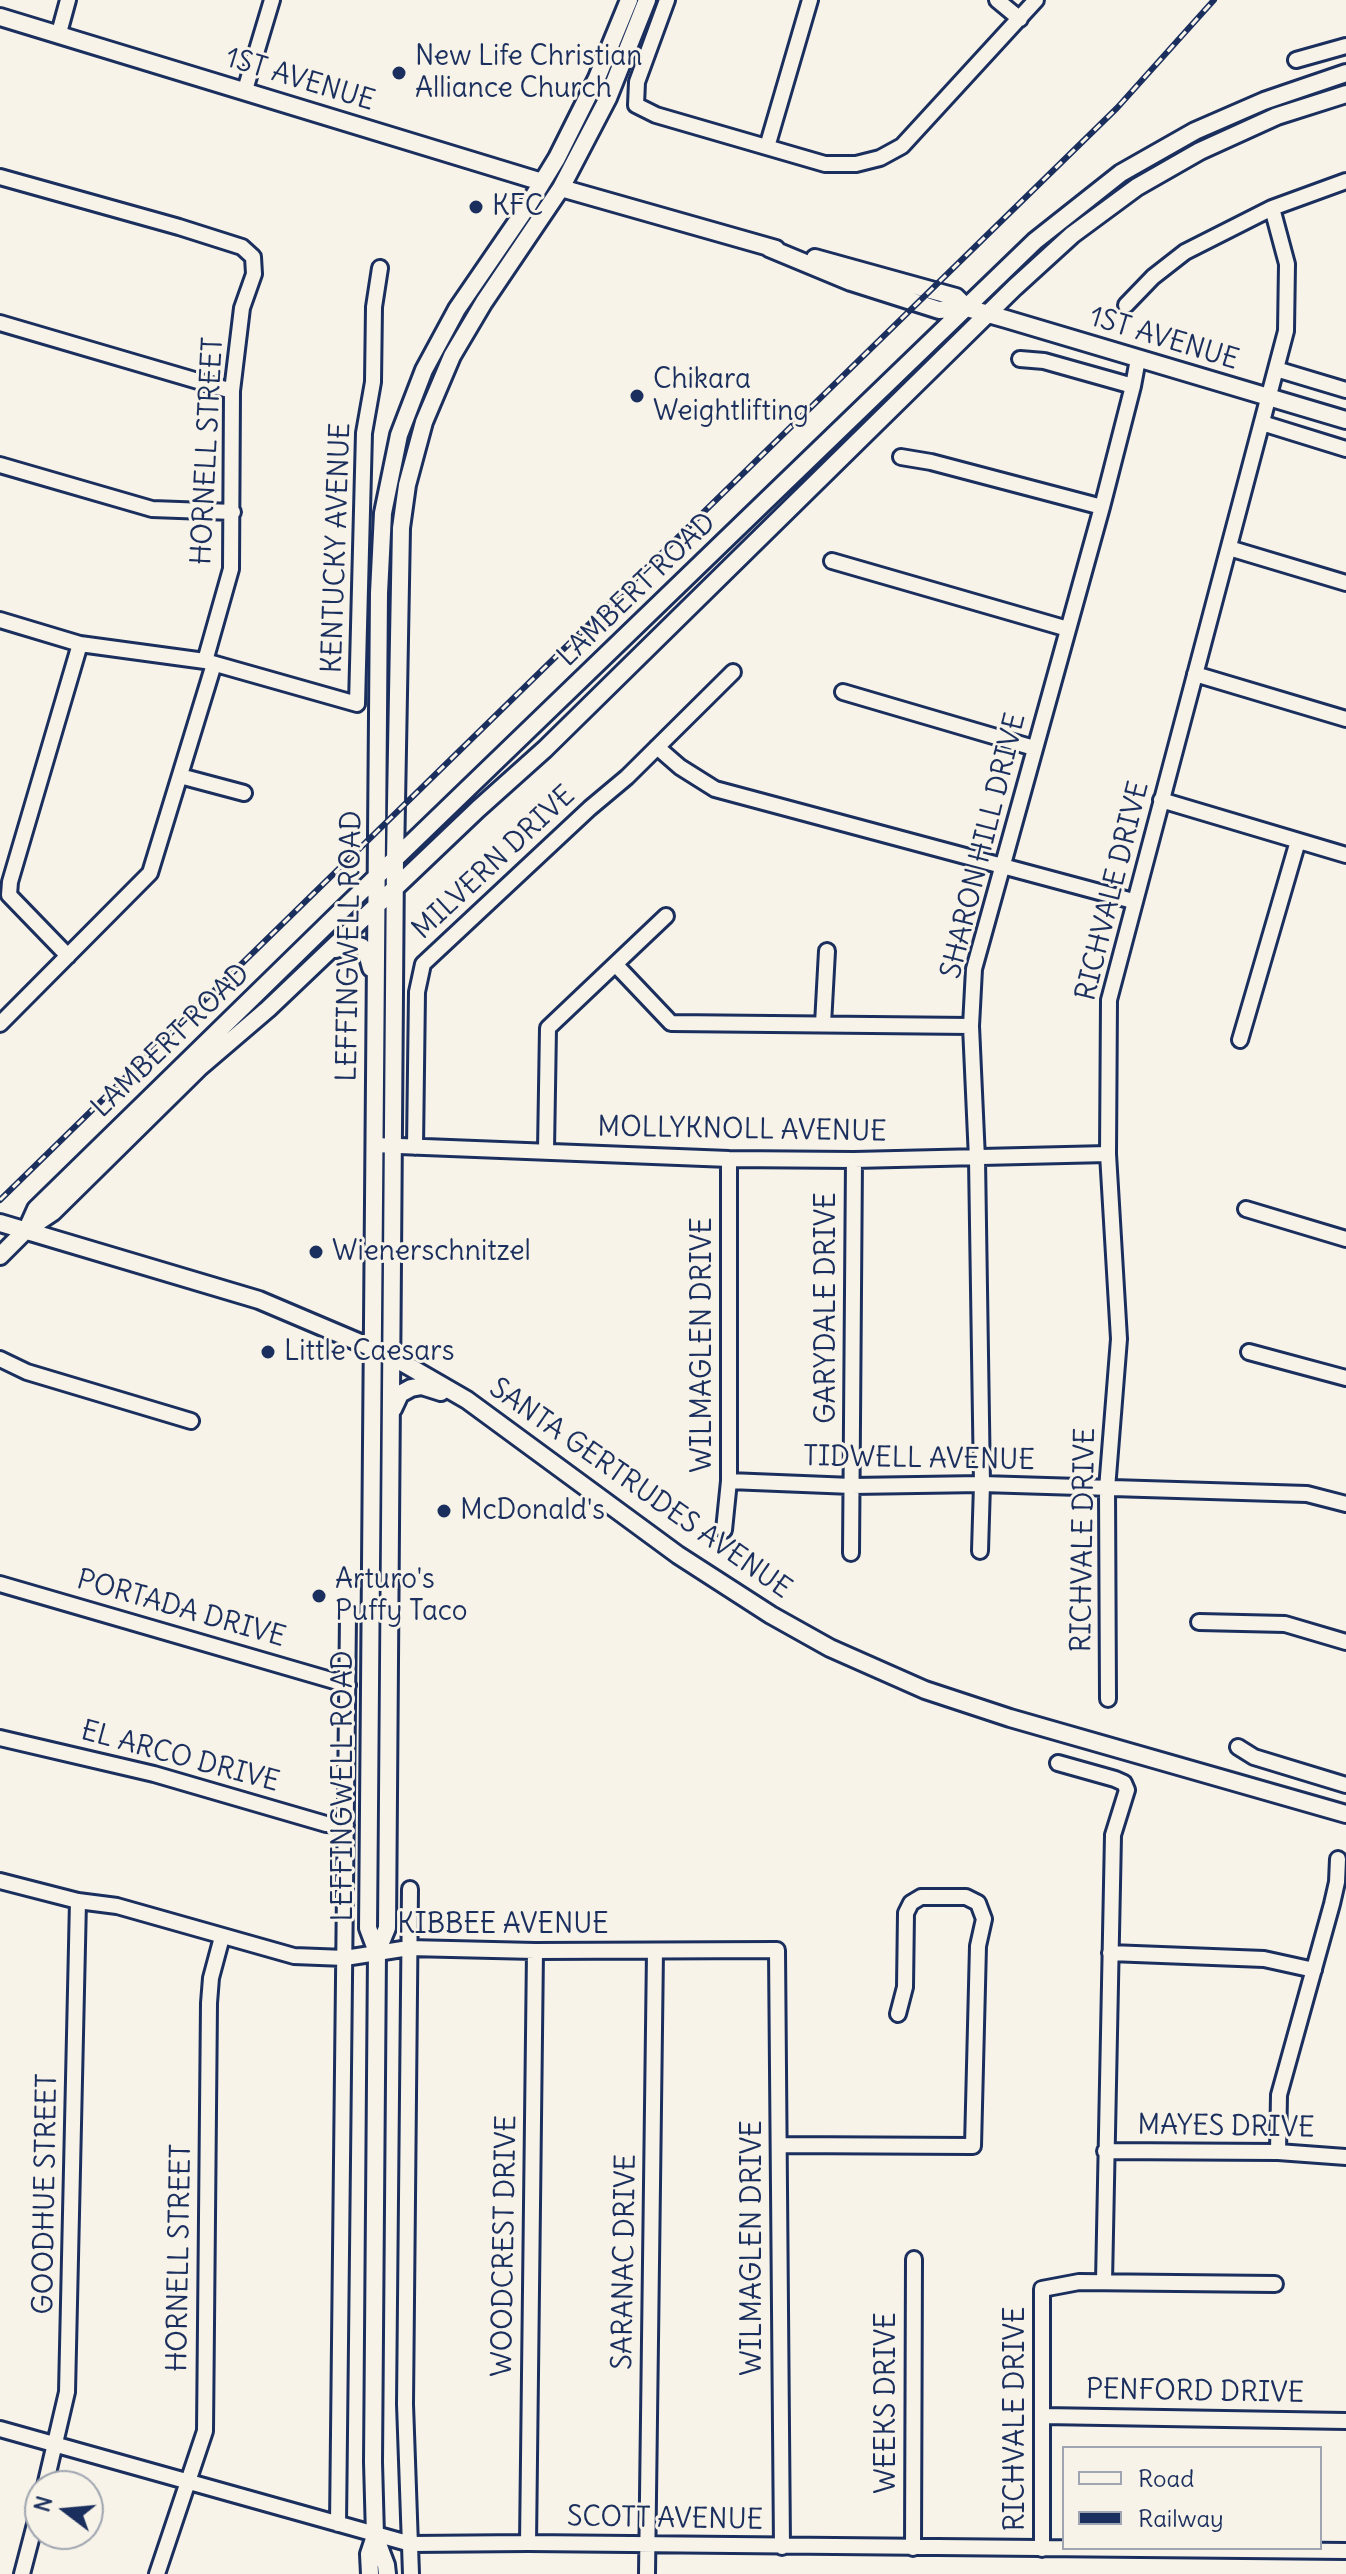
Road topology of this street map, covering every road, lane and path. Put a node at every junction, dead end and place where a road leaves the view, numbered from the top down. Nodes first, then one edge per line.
1 (68, 0) edge
2 (272, 0) edge
3 (629, 0) edge
4 (647, 0) edge
5 (667, 0) edge
6 (810, 0) edge
7 (997, 0) edge
8 (1036, 0) edge
9 (0, 17) edge
10 (1020, 19) junction
11 (59, 33) junction
12 (1346, 46) edge
13 (1296, 60) dead end
14 (1346, 73) edge
15 (245, 90) junction
16 (1346, 94) edge
17 (767, 147) junction
18 (0, 177) edge
19 (1346, 181) edge
20 (542, 182) junction
21 (561, 188) junction
22 (1272, 208) junction
23 (769, 248) junction
24 (380, 268) dead end
25 (891, 277) junction
26 (844, 279) junction
27 (1126, 305) dead end
28 (967, 308) junction
29 (989, 314) junction
30 (0, 323) edge
31 (1020, 359) dead end
32 (1138, 359) junction
33 (1276, 369) junction
34 (1133, 386) junction
35 (1346, 390) edge
36 (232, 391) junction
37 (1268, 397) junction
38 (1346, 420) edge
39 (1262, 423) junction
40 (1346, 449) edge
41 (901, 457) dead end
42 (0, 465) edge
43 (1102, 507) junction
44 (233, 512) junction
45 (1229, 548) junction
46 (832, 561) dead end
47 (1346, 583) edge
48 (0, 620) edge
49 (1068, 629) junction
50 (80, 644) junction
51 (210, 663) junction
52 (733, 672) dead end
53 (1195, 674) junction
54 (843, 692) dead end
55 (1346, 719) edge
56 (657, 747) junction
57 (1034, 748) junction
58 (180, 776) junction
59 (244, 793) dead end
60 (461, 795) junction
61 (1161, 800) junction
62 (396, 819) junction
63 (1298, 841) junction
64 (1346, 855) edge
65 (395, 859) junction
66 (1003, 865) junction
67 (376, 877) junction
68 (395, 888) junction
69 (1133, 901) junction
70 (377, 906) junction
71 (666, 916) dead end
72 (827, 951) dead end
73 (68, 956) junction
74 (616, 965) junction
75 (303, 975) junction
76 (375, 988) junction
77 (0, 1024) edge
78 (823, 1024) junction
79 (971, 1026) junction
80 (1240, 1040) dead end
81 (374, 1145) junction
82 (393, 1146) junction
83 (415, 1147) junction
84 (546, 1150) junction
85 (1108, 1154) junction
86 (729, 1159) junction
87 (977, 1159) junction
88 (854, 1160) junction
89 (1246, 1209) dead end
90 (0, 1223) edge
91 (26, 1230) junction
92 (1346, 1239) edge
93 (0, 1256) edge
94 (372, 1347) junction
95 (1249, 1352) dead end
96 (391, 1356) junction
97 (0, 1359) edge
98 (1346, 1378) edge
99 (467, 1400) junction
100 (391, 1419) junction
101 (191, 1421) dead end
102 (729, 1481) junction
103 (982, 1484) junction
104 (852, 1486) junction
105 (1107, 1489) junction
106 (1346, 1504) edge
107 (724, 1530) dead end
108 (980, 1551) dead end
109 (851, 1553) dead end
110 (0, 1584) edge
111 (348, 1616) dead end
112 (1199, 1622) dead end
113 (1346, 1642) edge
114 (348, 1685) junction
115 (1108, 1699) dead end
116 (0, 1738) edge
117 (1238, 1747) dead end
118 (1058, 1763) dead end
119 (1346, 1785) edge
120 (1346, 1814) edge
121 (346, 1825) junction
122 (1338, 1859) dead end
123 (0, 1881) edge
124 (410, 1889) dead end
125 (78, 1901) junction
126 (222, 1937) junction
127 (409, 1948) junction
128 (777, 1950) joint
129 (535, 1951) junction
130 (655, 1951) junction
131 (377, 1952) junction
132 (1110, 1953) junction
133 (345, 1958) junction
134 (1314, 1970) junction
135 (898, 2014) dead end
136 (779, 2145) junction
137 (1105, 2151) junction
138 (1278, 2152) junction
139 (1346, 2157) edge
140 (914, 2259) dead end
141 (1104, 2282) junction
142 (1275, 2284) dead end
143 (1043, 2416) junction
144 (1346, 2421) edge
145 (0, 2429) edge
146 (54, 2444) junction
147 (48, 2470) edge
148 (189, 2482) junction
149 (338, 2524) junction
150 (375, 2536) junction
151 (528, 2543) junction
152 (648, 2543) junction
153 (411, 2544) junction
154 (782, 2547) junction
155 (913, 2548) junction
156 (1042, 2549) junction
157 (1062, 2549) edge
158 (28, 2550) edge
159 (1194, 2550) edge
160 (1346, 2551) edge
161 (22, 2574) edge
162 (157, 2574) edge
163 (370, 2574) edge
164 (387, 2574) edge
165 (411, 2574) edge
166 (647, 2574) edge

1 - 11 street
2 - 15 street
3 - 20 main road, LEFFINGWELL ROAD
4 - 21 main road, LEFFINGWELL ROAD
5 - 17 street
6 - 17 street
7 - 10 street
8 - 10 street
9 - 11 main road, 1ST AVENUE
10 - 17 street
11 - 15 main road, 1ST AVENUE
12 - 13 street
14 - 28 main road, LAMBERT ROAD
15 - 20 main road, 1ST AVENUE
16 - 29 main road, LAMBERT ROAD
18 - 36 street, HORNELL STREET
19 - 22 street
20 - 21 street, 1ST AVENUE
20 - 67 main road, LEFFINGWELL ROAD
21 - 23 main road, 1ST AVENUE
21 - 62 main road, LEFFINGWELL ROAD
22 - 27 street
22 - 33 street, RICHVALE DRIVE
23 - 25 main road, 1ST AVENUE
23 - 26 main road, 1ST AVENUE
24 - 51 street, KENTUCKY AVENUE
25 - 26 main road
25 - 28 main road, 1ST AVENUE
26 - 28 main road, 1ST AVENUE
28 - 29 main road, 1ST AVENUE
28 - 60 main road, LAMBERT ROAD
29 - 32 main road, 1ST AVENUE
29 - 68 main road, LAMBERT ROAD
30 - 36 street
31 - 34 street
32 - 34 street, SHARON HILL DRIVE
32 - 37 main road, 1ST AVENUE
33 - 35 street
33 - 37 street, RICHVALE DRIVE
34 - 43 street, SHARON HILL DRIVE
36 - 44 street, HORNELL STREET
37 - 38 main road, 1ST AVENUE
37 - 39 street, RICHVALE DRIVE
39 - 40 street
39 - 45 street, RICHVALE DRIVE
41 - 43 street
42 - 44 street
43 - 49 street, SHARON HILL DRIVE
44 - 51 street, HORNELL STREET
45 - 47 street
45 - 53 street, RICHVALE DRIVE
46 - 49 street
48 - 50 street, KENTUCKY AVENUE
49 - 57 street, SHARON HILL DRIVE
50 - 51 street, KENTUCKY AVENUE
50 - 73 street
51 - 58 street, HORNELL STREET
52 - 56 street, MILVERN DRIVE
53 - 55 street
53 - 61 street, RICHVALE DRIVE
54 - 57 street
56 - 66 street
56 - 83 street, MILVERN DRIVE
57 - 66 street, SHARON HILL DRIVE
58 - 59 street
58 - 73 street, HORNELL STREET
60 - 62 main road
60 - 65 main road, LAMBERT ROAD
61 - 63 street
61 - 69 street, RICHVALE DRIVE
62 - 65 main road, LEFFINGWELL ROAD
63 - 64 street
63 - 80 street
65 - 67 main road, LAMBERT ROAD
65 - 68 main road, LEFFINGWELL ROAD
66 - 69 street
66 - 79 street, SHARON HILL DRIVE
67 - 70 main road, LEFFINGWELL ROAD
67 - 91 main road, LAMBERT ROAD
68 - 70 main road, LAMBERT ROAD
68 - 82 main road, LEFFINGWELL ROAD
69 - 85 street, RICHVALE DRIVE
70 - 75 main road, LAMBERT ROAD
70 - 76 main road, LEFFINGWELL ROAD
71 - 74 street
72 - 78 street
73 - 77 street, HORNELL STREET
74 - 78 street
74 - 84 street
75 - 76 main road
75 - 91 main road, LAMBERT ROAD
76 - 81 main road, LEFFINGWELL ROAD
78 - 79 street
79 - 87 street, SHARON HILL DRIVE
81 - 82 street, MOLLYKNOLL AVENUE
81 - 94 main road, LEFFINGWELL ROAD
82 - 83 street, MOLLYKNOLL AVENUE
82 - 96 main road, LEFFINGWELL ROAD
83 - 84 street, MOLLYKNOLL AVENUE
84 - 86 street, MOLLYKNOLL AVENUE
85 - 87 street, MOLLYKNOLL AVENUE
85 - 105 street, RICHVALE DRIVE
86 - 88 street, MOLLYKNOLL AVENUE
86 - 102 street, WILMAGLEN DRIVE
87 - 88 street, MOLLYKNOLL AVENUE
87 - 103 street, SHARON HILL DRIVE
88 - 104 street, GARYDALE DRIVE
89 - 92 street
90 - 91 main road, SANTA GERTRUDES AVENUE
91 - 93 main road, LAMBERT ROAD
91 - 94 main road, SANTA GERTRUDES AVENUE
94 - 96 main road, SANTA GERTRUDES AVENUE
94 - 131 main road, LEFFINGWELL ROAD
95 - 98 street
96 - 99 main road, SANTA GERTRUDES AVENUE
96 - 100 main road, LEFFINGWELL ROAD
97 - 101 street
99 - 100 main road
99 - 120 main road, SANTA GERTRUDES AVENUE
100 - 131 main road, LEFFINGWELL ROAD
102 - 104 street, TIDWELL AVENUE
102 - 107 street, WILMAGLEN DRIVE
103 - 104 street, TIDWELL AVENUE
103 - 105 street, TIDWELL AVENUE
103 - 108 street, SHARON HILL DRIVE
104 - 109 street, GARYDALE DRIVE
105 - 106 street, TIDWELL AVENUE
105 - 115 street, RICHVALE DRIVE
110 - 114 street, PORTADA DRIVE
111 - 114 street, LEFFINGWELL ROAD
112 - 113 street
114 - 121 street, LEFFINGWELL ROAD
116 - 121 street, EL ARCO DRIVE
117 - 119 street
118 - 132 street
121 - 133 street, LEFFINGWELL ROAD
122 - 134 street
123 - 125 street, KIBBEE AVENUE
124 - 127 street
125 - 126 street, KIBBEE AVENUE
125 - 146 street, GOODHUE STREET
126 - 133 street, KIBBEE AVENUE
126 - 148 street, HORNELL STREET
127 - 129 street, KIBBEE AVENUE
127 - 131 street, KIBBEE AVENUE
127 - 153 street
128 - 130 street, KIBBEE AVENUE
128 - 136 street, WILMAGLEN DRIVE
129 - 130 street, KIBBEE AVENUE
129 - 151 street, WOODCREST DRIVE
130 - 152 street, SARANAC DRIVE
131 - 133 street, KIBBEE AVENUE
131 - 150 main road, LEFFINGWELL ROAD
132 - 134 street
132 - 137 street
133 - 149 street, LEFFINGWELL ROAD
134 - 138 street
135 - 136 street
136 - 154 street, WILMAGLEN DRIVE
137 - 138 street, MAYES DRIVE
137 - 141 street
138 - 139 street, MAYES DRIVE
140 - 155 street, WEEKS DRIVE
141 - 142 street
141 - 143 street, RICHVALE DRIVE
143 - 144 street, PENFORD DRIVE
143 - 156 street, RICHVALE DRIVE
145 - 146 street, SCOTT AVENUE
146 - 147 street, GOODHUE STREET
146 - 148 street, SCOTT AVENUE
148 - 149 street, SCOTT AVENUE
148 - 162 street, HORNELL STREET
149 - 150 street, SCOTT AVENUE
150 - 153 street, SCOTT AVENUE
150 - 163 main road, LEFFINGWELL ROAD
150 - 164 main road, LEFFINGWELL ROAD
151 - 152 street, SCOTT AVENUE
151 - 153 street, SCOTT AVENUE
152 - 154 street, SCOTT AVENUE
152 - 166 street, SARANAC DRIVE
153 - 165 street
154 - 155 street, SCOTT AVENUE
155 - 156 street, SCOTT AVENUE
156 - 157 street, SCOTT AVENUE
158 - 161 street
159 - 160 street, SCOTT AVENUE

